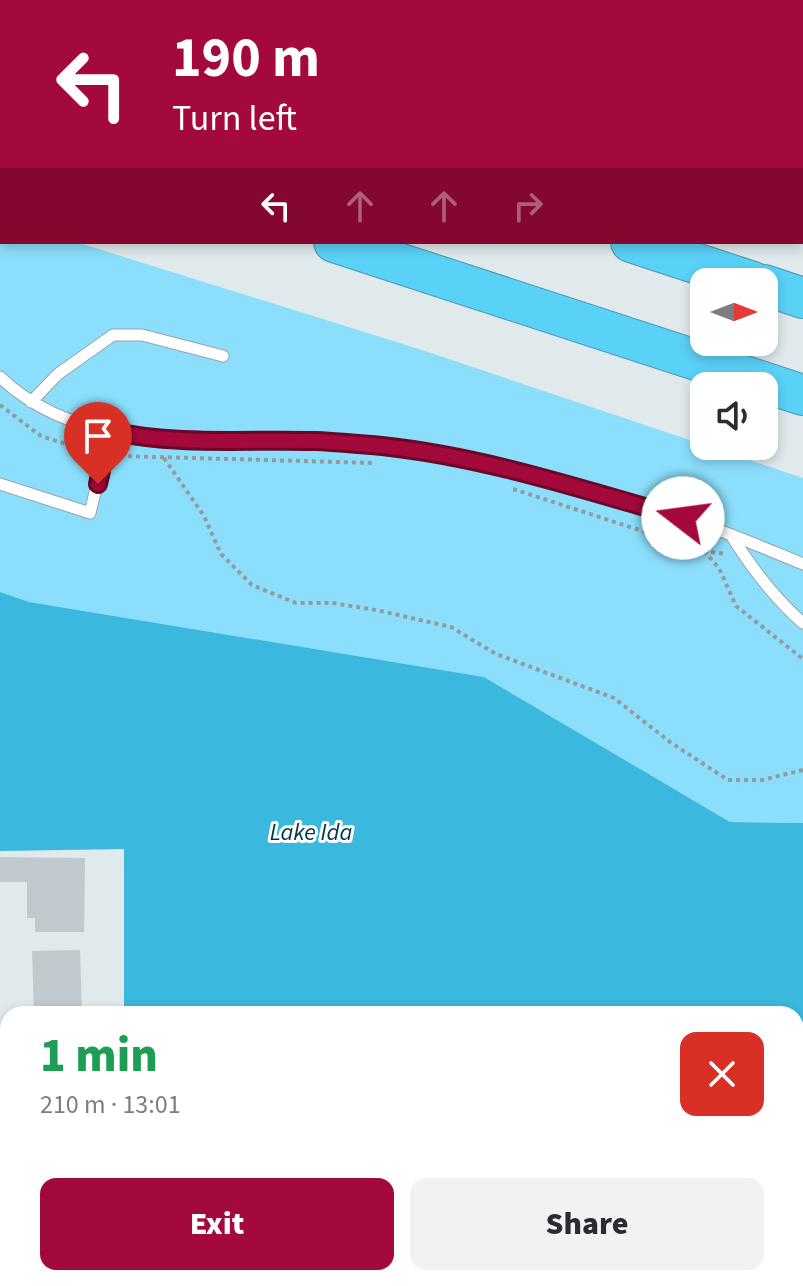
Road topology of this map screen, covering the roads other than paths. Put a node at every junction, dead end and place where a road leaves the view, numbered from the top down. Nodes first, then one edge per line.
1 (340, 244) edge
2 (637, 244) edge
3 (710, 268) edge
4 (778, 290) edge
5 (803, 298) edge
6 (223, 356) dead end
7 (0, 377) edge
8 (803, 395) edge
9 (31, 402) junction
10 (110, 431) junction
11 (0, 484) edge
12 (731, 534) junction
13 (803, 564) edge
14 (803, 623) edge

1 - 8 highway
2 - 3 highway
4 - 5 highway
6 - 9 lane
7 - 9 lane
9 - 10 lane
10 - 11 lane
10 - 12 lane
12 - 13 lane
12 - 14 lane

